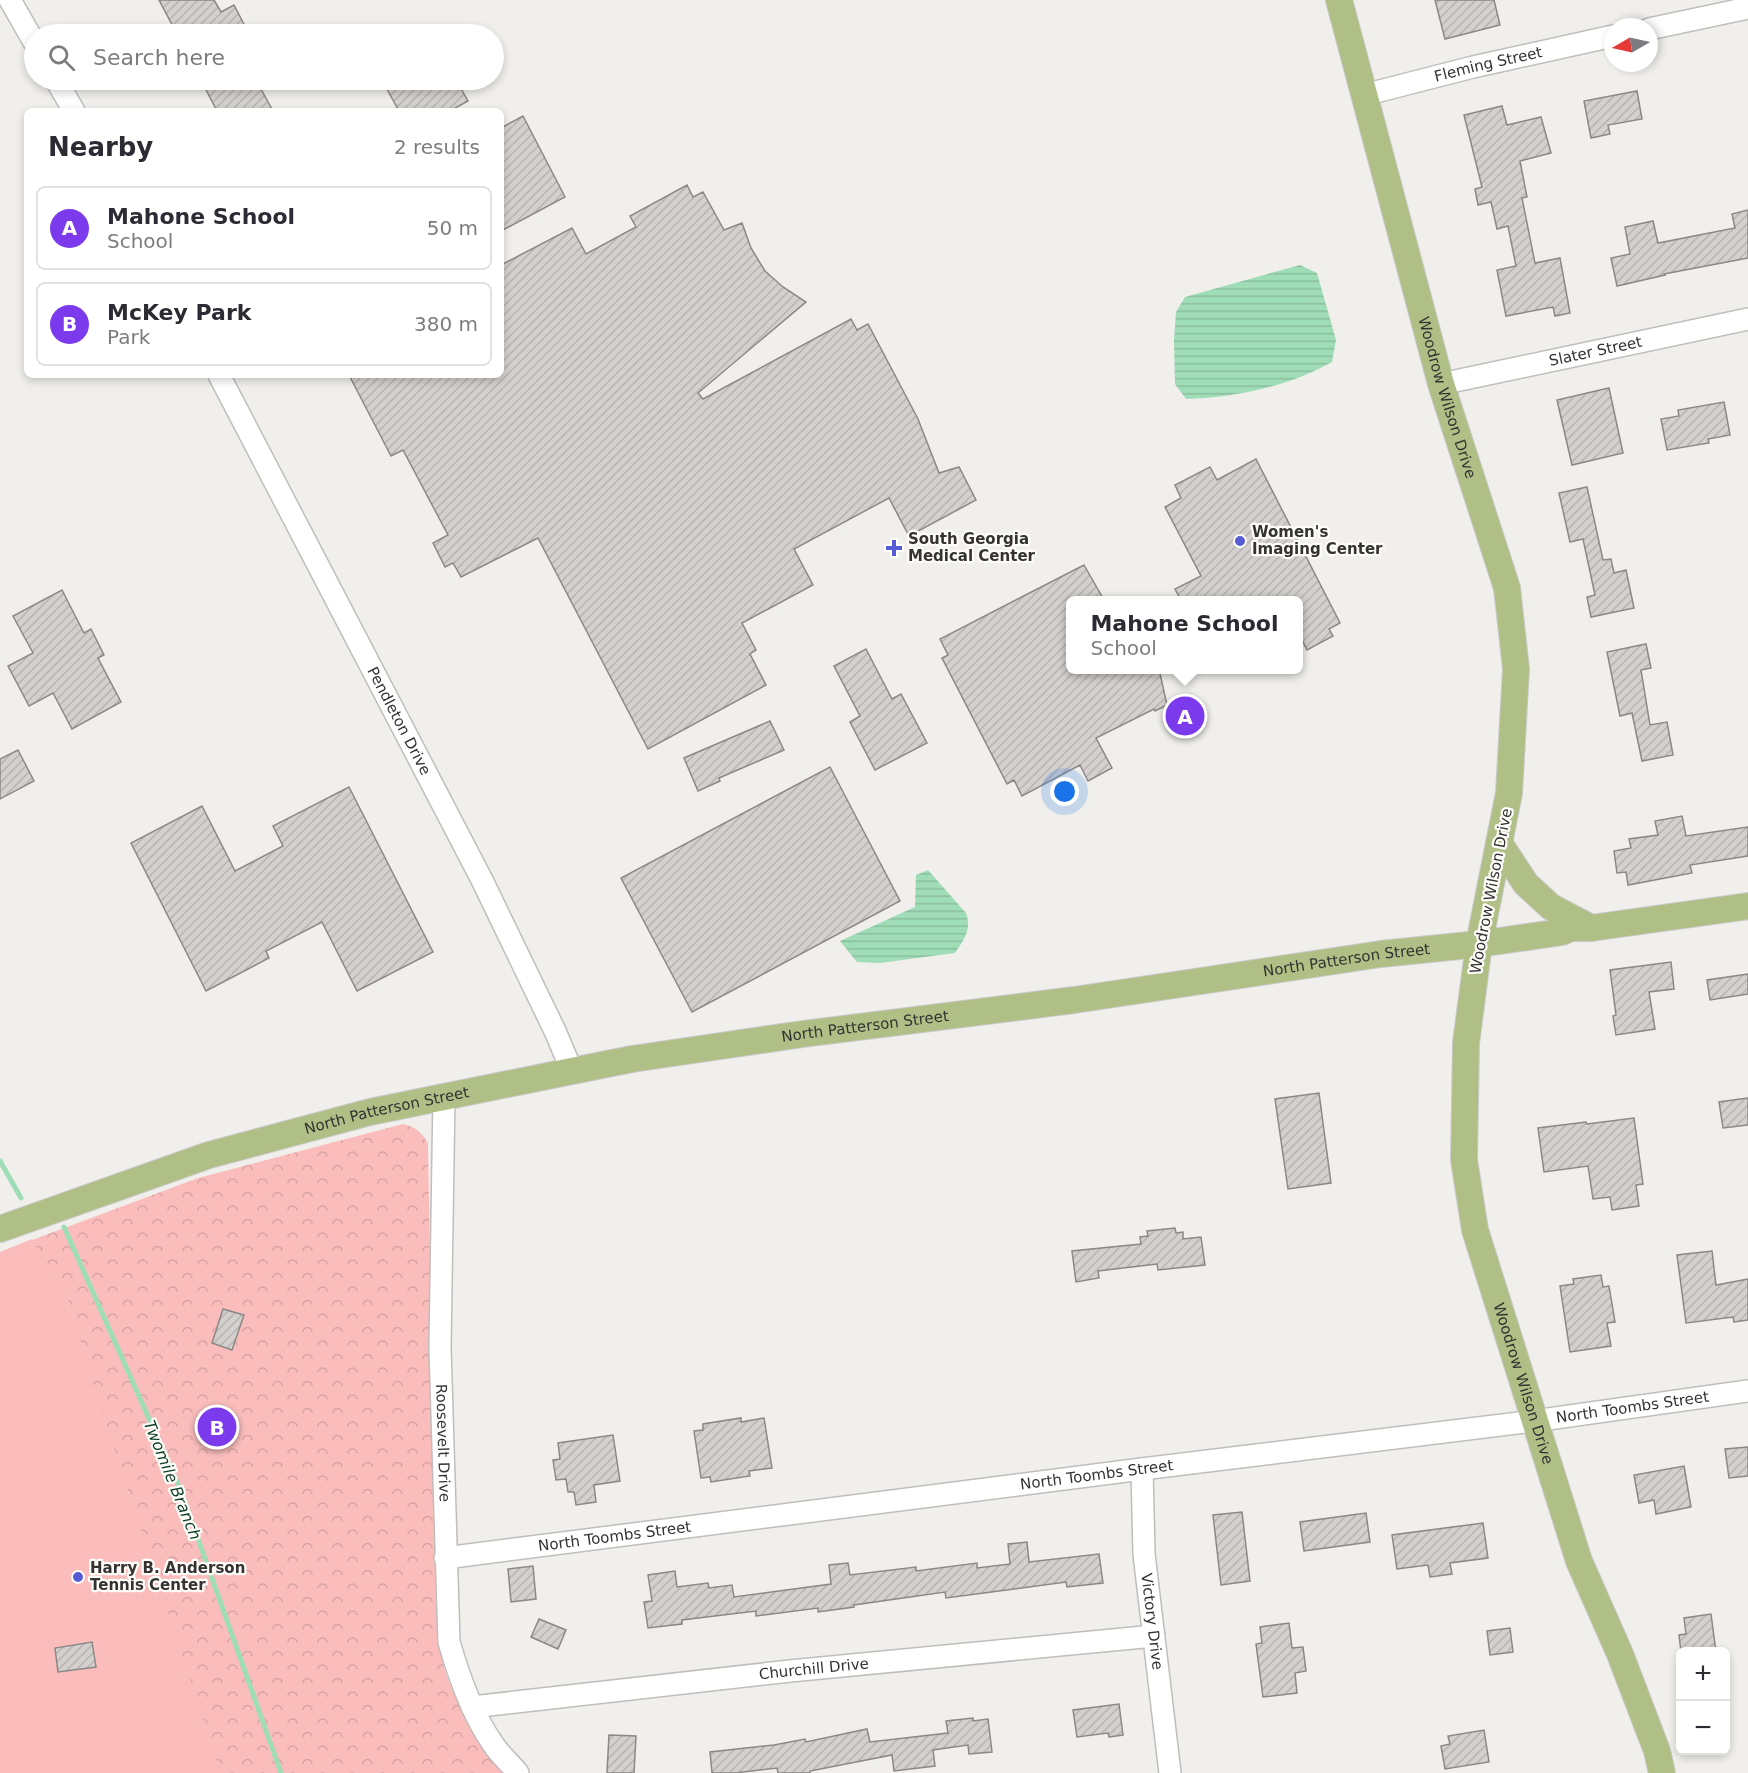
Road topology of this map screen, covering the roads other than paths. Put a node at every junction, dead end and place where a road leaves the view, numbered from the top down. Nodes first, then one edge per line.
1 (10, 0) edge
2 (1339, 0) edge
3 (1748, 8) edge
4 (24, 24) edge
5 (1658, 26) edge
6 (1604, 38) edge
7 (62, 90) edge
8 (1364, 95) junction
9 (72, 108) edge
10 (1748, 319) edge
11 (221, 378) edge
12 (1441, 384) junction
13 (1499, 843) junction
14 (1748, 906) edge
15 (1591, 928) junction
16 (1479, 944) junction
17 (572, 1071) junction
18 (444, 1095) junction
19 (0, 1229) edge
20 (1748, 1391) edge
21 (1534, 1421) junction
22 (1142, 1469) junction
23 (445, 1558) junction
24 (1154, 1636) junction
25 (472, 1707) junction
26 (518, 1773) edge
27 (1170, 1773) edge
28 (1662, 1773) edge

1 - 4 street
2 - 8 main road, Woodrow Wilson Drive
3 - 5 street
6 - 8 street, Fleming Street
7 - 9 street
8 - 12 main road, Woodrow Wilson Drive
10 - 12 street, Slater Street
11 - 17 street, Pendleton Drive
12 - 13 main road, Woodrow Wilson Drive
13 - 15 main road
13 - 16 main road, Woodrow Wilson Drive
14 - 15 main road, North Patterson Street
15 - 16 main road, North Patterson Street
16 - 17 main road, North Patterson Street
16 - 21 main road, Woodrow Wilson Drive
17 - 18 main road, North Patterson Street
18 - 19 main road, North Patterson Street
18 - 23 street, Roosevelt Drive
20 - 21 street, North Toombs Street
21 - 22 street, North Toombs Street
21 - 28 main road, Woodrow Wilson Drive
22 - 23 street, North Toombs Street
22 - 24 street, Victory Drive
23 - 25 street, Roosevelt Drive
24 - 25 street, Churchill Drive
24 - 27 street, Victory Drive
25 - 26 street, Roosevelt Drive

